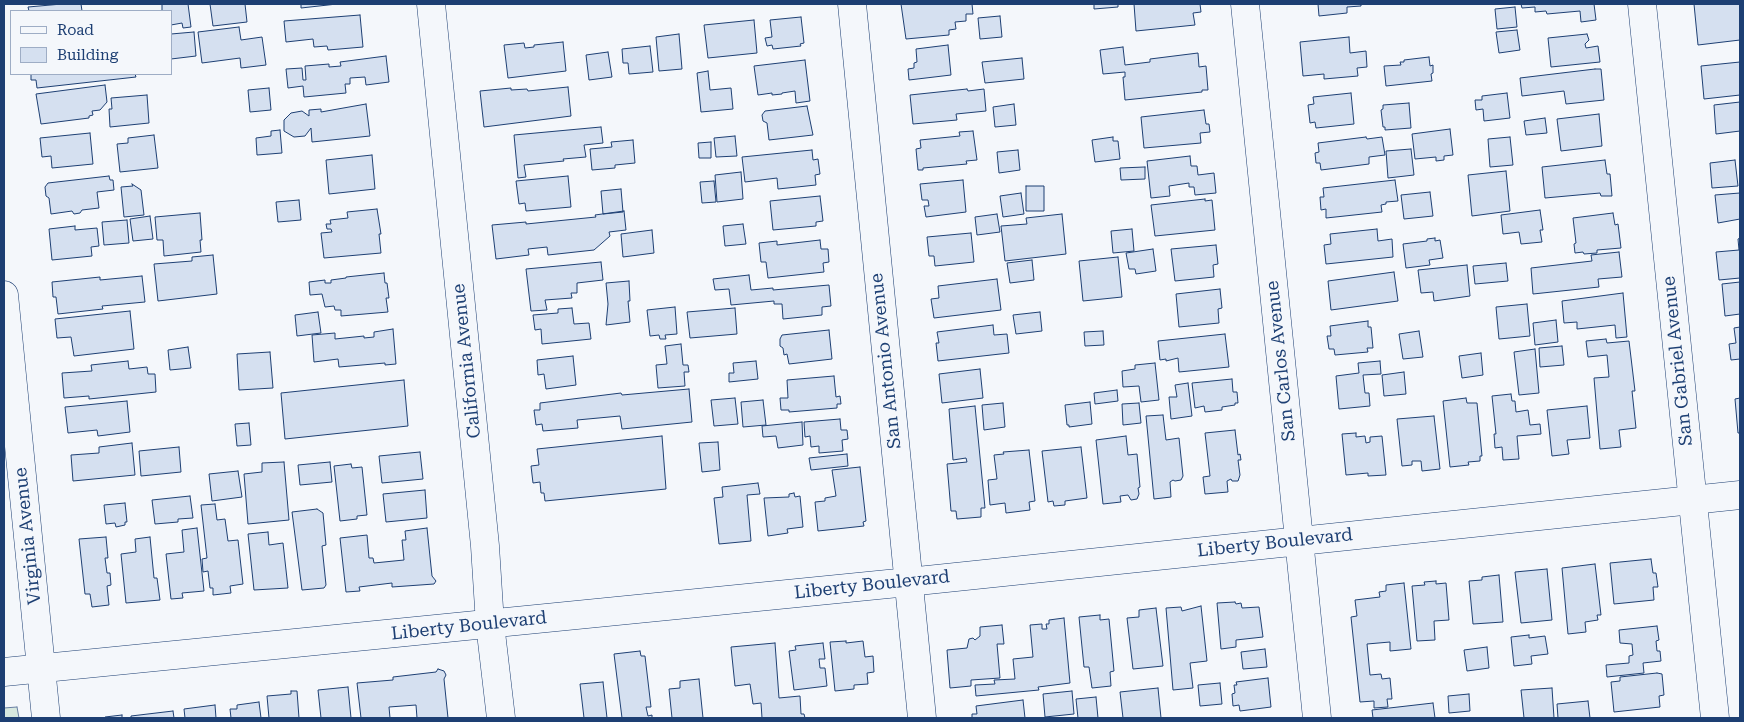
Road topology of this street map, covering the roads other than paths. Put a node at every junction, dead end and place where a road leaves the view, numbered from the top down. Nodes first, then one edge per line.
1 (431, 4) edge
2 (852, 4) edge
3 (1245, 4) edge
4 (1642, 4) edge
5 (4, 295) edge
6 (1740, 495) edge
7 (1693, 500) junction
8 (1300, 540) junction
9 (908, 582) junction
10 (490, 624) junction
11 (41, 669) junction
12 (4, 672) edge
13 (46, 718) edge
14 (501, 718) edge
15 (922, 718) edge
16 (1317, 718) edge
17 (1715, 718) edge

1 - 10 street, California Avenue
2 - 9 street, San Antonio Avenue
3 - 8 street, San Carlos Avenue
4 - 7 street, San Gabriel Avenue
5 - 11 street, Virginia Avenue
6 - 7 street, Liberty Boulevard
7 - 8 street, Liberty Boulevard
7 - 17 street, San Gabriel Avenue
8 - 9 street, Liberty Boulevard
8 - 16 street, San Carlos Avenue
9 - 10 street, Liberty Boulevard
9 - 15 street, San Antonio Avenue
10 - 11 street, Liberty Boulevard
10 - 14 street, California Avenue
11 - 12 street, Liberty Boulevard
11 - 13 street, Virginia Avenue

